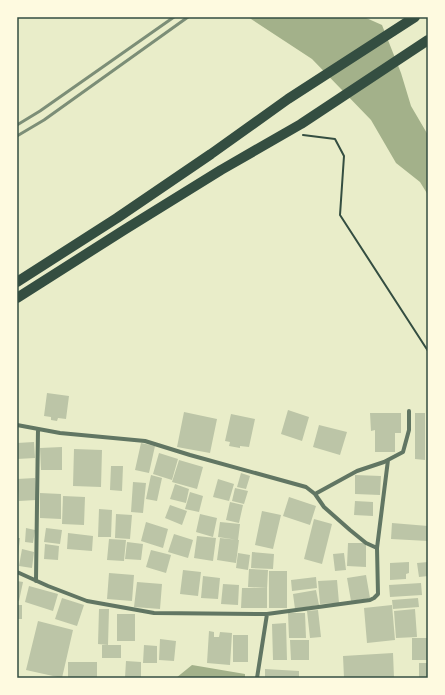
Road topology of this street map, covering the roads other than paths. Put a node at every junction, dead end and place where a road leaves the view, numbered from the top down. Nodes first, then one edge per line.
1 (415, 17) edge
2 (428, 40) edge
3 (17, 282) edge
4 (17, 298) edge
5 (409, 411) dead end
6 (17, 425) edge
7 (38, 429) junction
8 (388, 460) junction
9 (316, 494) junction
10 (377, 548) junction
11 (17, 572) edge
12 (36, 581) junction
13 (267, 614) junction
14 (256, 678) edge

1 - 3 highway
2 - 4 highway
5 - 8 street
6 - 7 street
7 - 9 street
7 - 12 street
8 - 9 street
8 - 10 street
9 - 10 street
10 - 13 street
11 - 12 street
12 - 13 street
13 - 14 street

